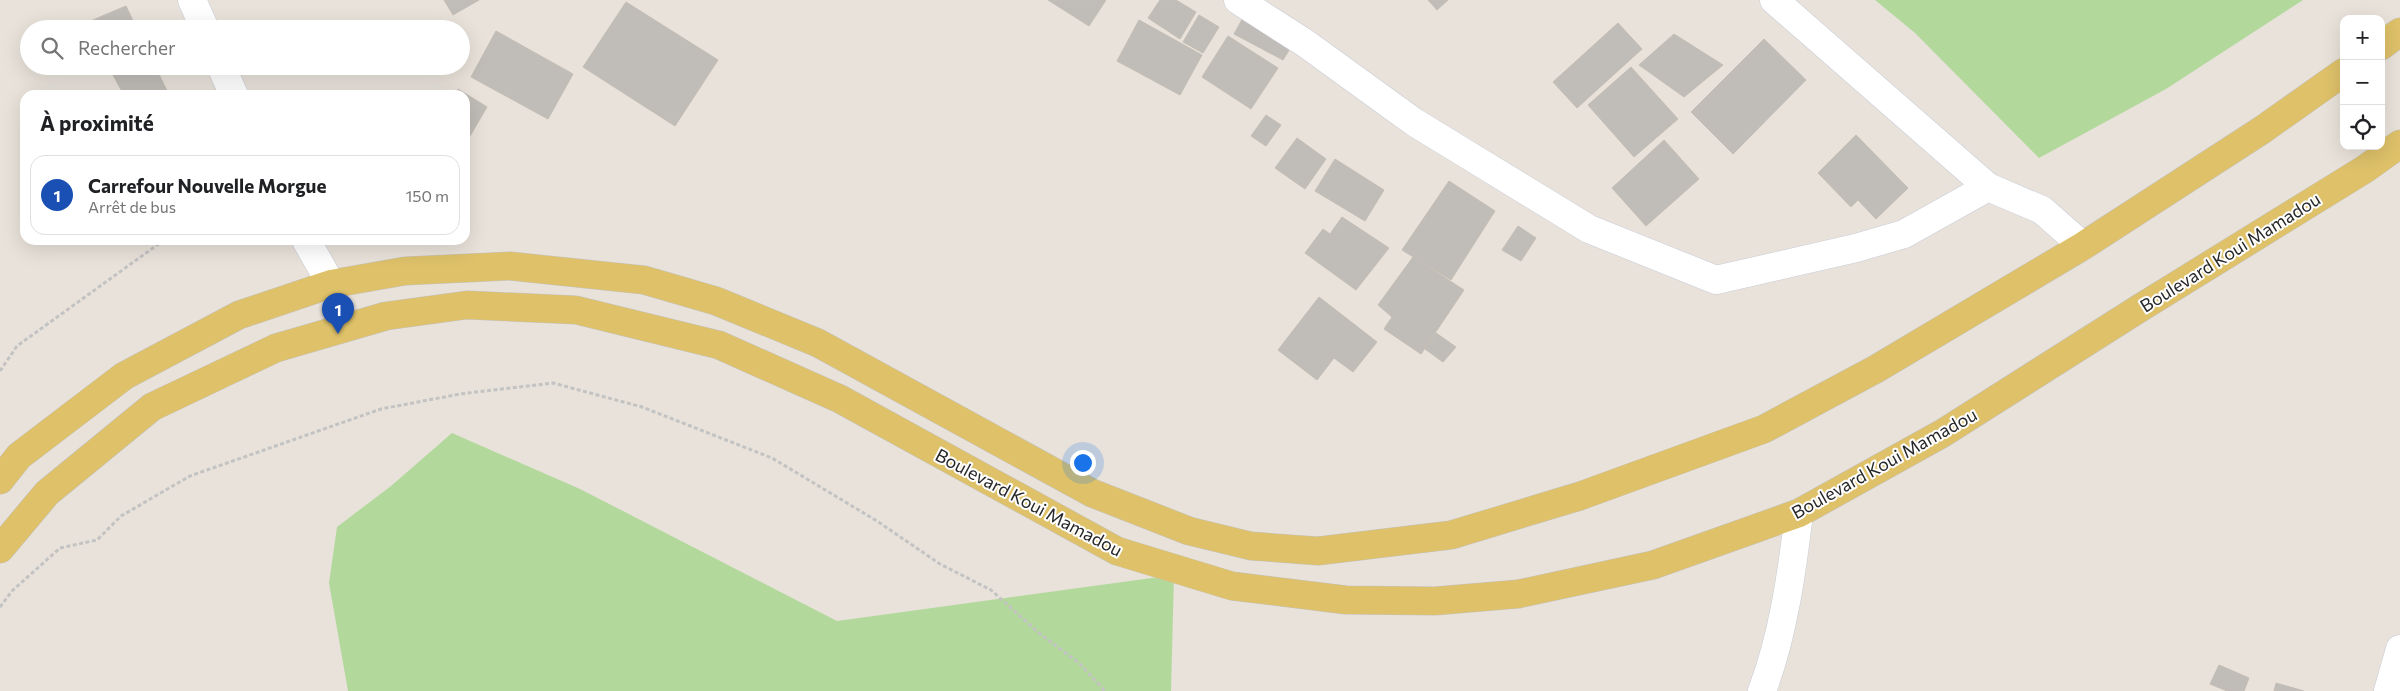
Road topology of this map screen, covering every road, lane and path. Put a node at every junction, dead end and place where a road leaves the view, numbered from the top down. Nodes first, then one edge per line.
1 (192, 0) edge
2 (1238, 0) edge
3 (1774, 0) edge
4 (201, 20) edge
5 (2400, 32) edge
6 (2385, 43) edge
7 (225, 75) edge
8 (2340, 75) edge
9 (232, 90) edge
10 (2400, 144) edge
11 (1988, 187) junction
12 (157, 245) edge
13 (309, 245) edge
14 (2083, 246) junction
15 (331, 284) junction
16 (0, 371) edge
17 (0, 480) edge
18 (1799, 513) junction
19 (0, 549) edge
20 (0, 607) edge
21 (2400, 649) edge
22 (1105, 691) edge
23 (1762, 691) edge
24 (2388, 691) edge

1 - 4 street
2 - 11 street
3 - 11 street
5 - 6 main road
7 - 9 street
8 - 14 main road
10 - 18 main road, Boulevard Koui Mamadou
11 - 14 street
12 - 16 path
13 - 15 street
14 - 15 main road
15 - 17 main road
18 - 19 main road, Boulevard Koui Mamadou
18 - 23 street
20 - 22 path
21 - 24 street

